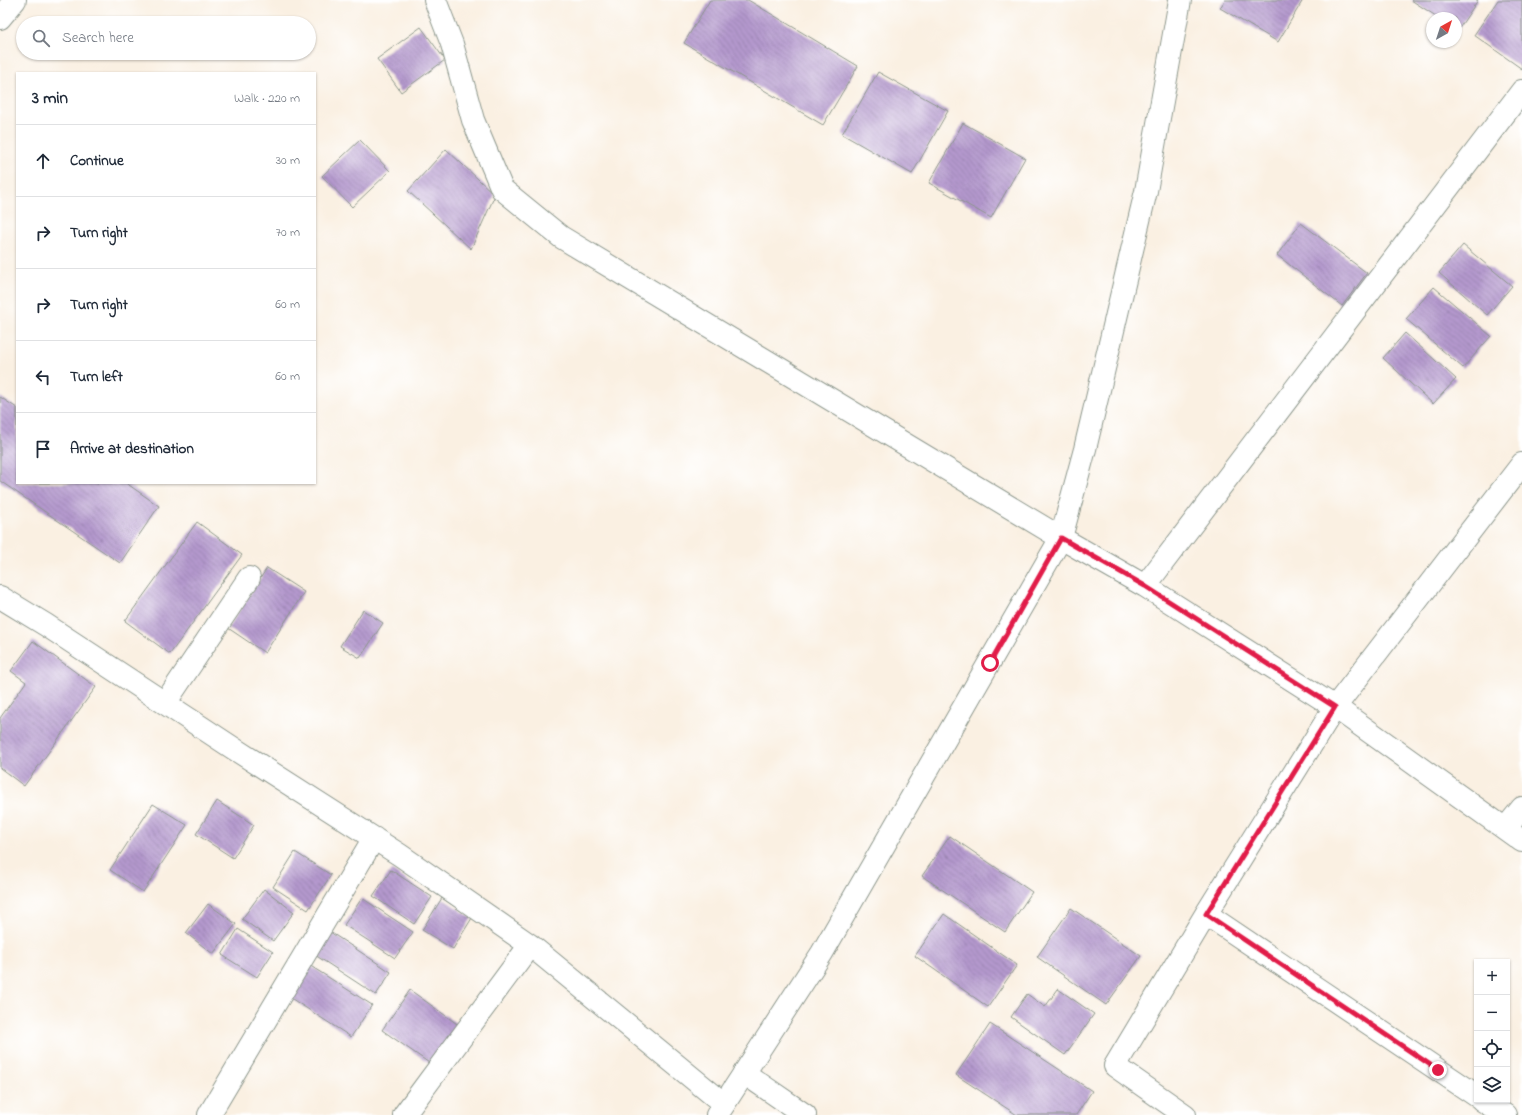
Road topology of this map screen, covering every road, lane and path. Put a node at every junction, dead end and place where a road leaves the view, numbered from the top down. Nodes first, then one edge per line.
1 (15, 0) edge
2 (435, 0) edge
3 (1180, 0) edge
4 (0, 18) edge
5 (1522, 91) edge
6 (1522, 464) edge
7 (1061, 538) junction
8 (249, 578) dead end
9 (1145, 586) junction
10 (0, 597) edge
11 (165, 703) junction
12 (1335, 707) junction
13 (1522, 808) edge
14 (1514, 835) edge
15 (374, 838) junction
16 (1206, 914) junction
17 (530, 945) junction
18 (744, 1073) junction
19 (1474, 1094) edge
20 (1487, 1103) edge
21 (720, 1110) edge
22 (209, 1115) edge
23 (404, 1115) edge
24 (805, 1115) edge
25 (1185, 1115) edge
26 (1505, 1115) edge

1 - 4 street
2 - 7 street
3 - 7 street
5 - 9 street
6 - 12 street
7 - 9 street
7 - 18 street
8 - 11 street
9 - 12 street
10 - 11 street
11 - 15 street
12 - 14 street
12 - 16 street
13 - 14 street
15 - 17 street
15 - 22 street
16 - 19 street
16 - 25 street
17 - 21 street
17 - 23 street
18 - 21 street
18 - 24 street
20 - 26 street

